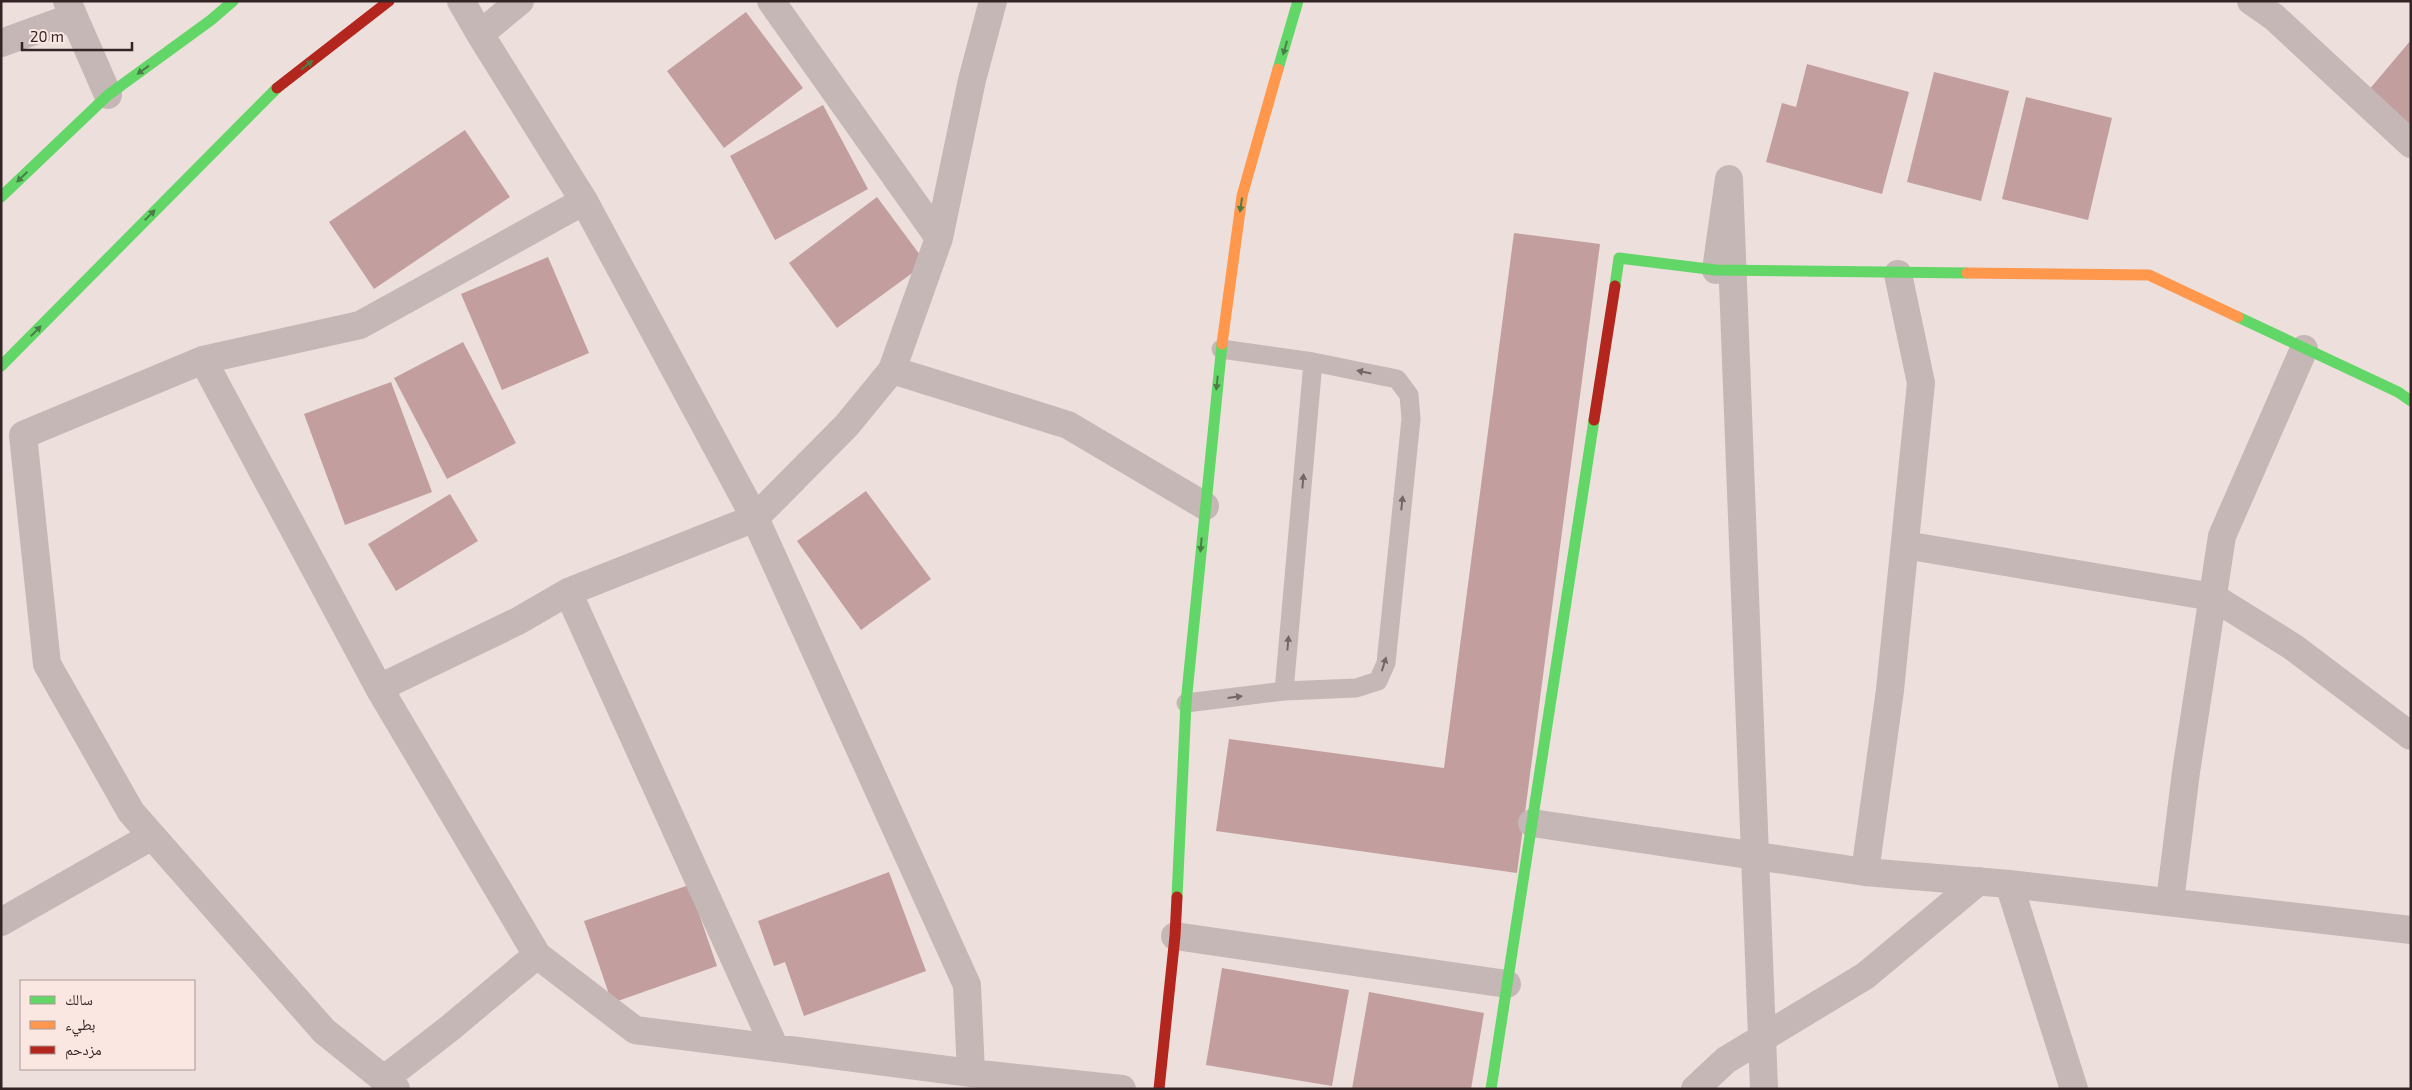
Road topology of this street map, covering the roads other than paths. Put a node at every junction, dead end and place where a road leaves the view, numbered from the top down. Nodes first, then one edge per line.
1 (233, 1) edge
2 (389, 1) edge
3 (461, 1) edge
4 (520, 1) edge
5 (771, 1) edge
6 (993, 1) edge
7 (1298, 1) edge
8 (2251, 1) edge
9 (70, 9) edge
10 (2280, 9) edge
11 (480, 34) junction
12 (1, 44) edge
13 (108, 96) junction
14 (2411, 144) edge
15 (1, 197) edge
16 (584, 201) junction
17 (939, 238) junction
18 (1716, 270) junction
19 (1898, 274) junction
20 (1221, 349) junction
21 (2304, 349) junction
22 (203, 360) junction
23 (1313, 362) junction
24 (1, 366) edge
25 (892, 370) junction
26 (2411, 401) edge
27 (1205, 506) junction
28 (755, 518) junction
29 (1905, 545) junction
30 (568, 592) junction
31 (2213, 597) junction
32 (379, 688) junction
33 (1284, 691) junction
34 (1186, 703) junction
35 (2411, 736) edge
36 (1532, 823) junction
37 (152, 836) junction
38 (1865, 872) junction
39 (1979, 881) junction
40 (2009, 884) junction
41 (2170, 901) junction
42 (1, 922) edge
43 (2411, 930) edge
44 (1174, 936) junction
45 (537, 955) junction
46 (1507, 984) junction
47 (775, 1048) junction
48 (971, 1073) junction
49 (389, 1084) edge
50 (1122, 1089) edge
51 (1159, 1089) edge
52 (1491, 1089) edge
53 (1694, 1089) edge
54 (1764, 1089) edge
55 (2074, 1089) edge

1 -> 13 street
24 -> 2 street
3 - 11 street
4 - 11 street
5 - 17 street
6 - 17 street
7 -> 20 street
8 - 10 street
9 - 12 street
9 - 13 street
10 - 14 street
11 - 16 street
13 -> 15 street
16 - 22 street
16 - 28 street
17 - 25 street
18 - 19 street
18 - 36 street
18 - 54 street
19 - 21 street
19 - 29 street
20 - 23 lane
20 -> 27 street
21 - 26 street
21 - 31 street
22 - 32 street
22 - 37 street
33 -> 23 lane
33 -> 23 lane
25 - 27 street
25 - 28 street
27 -> 34 street
28 - 30 street
28 - 48 street
29 - 31 street
29 - 38 street
30 - 32 street
30 - 47 street
31 - 35 street
31 - 41 street
32 - 45 street
34 -> 33 lane
34 - 44 street
36 - 38 street
36 - 46 street
37 - 42 street
37 - 49 street
38 - 39 street
39 - 40 street
39 - 53 street
40 - 41 street
40 - 55 street
41 - 43 street
44 - 46 street
44 - 51 street
45 - 47 street
45 - 49 street
46 - 52 street
47 - 48 street
48 - 50 street

